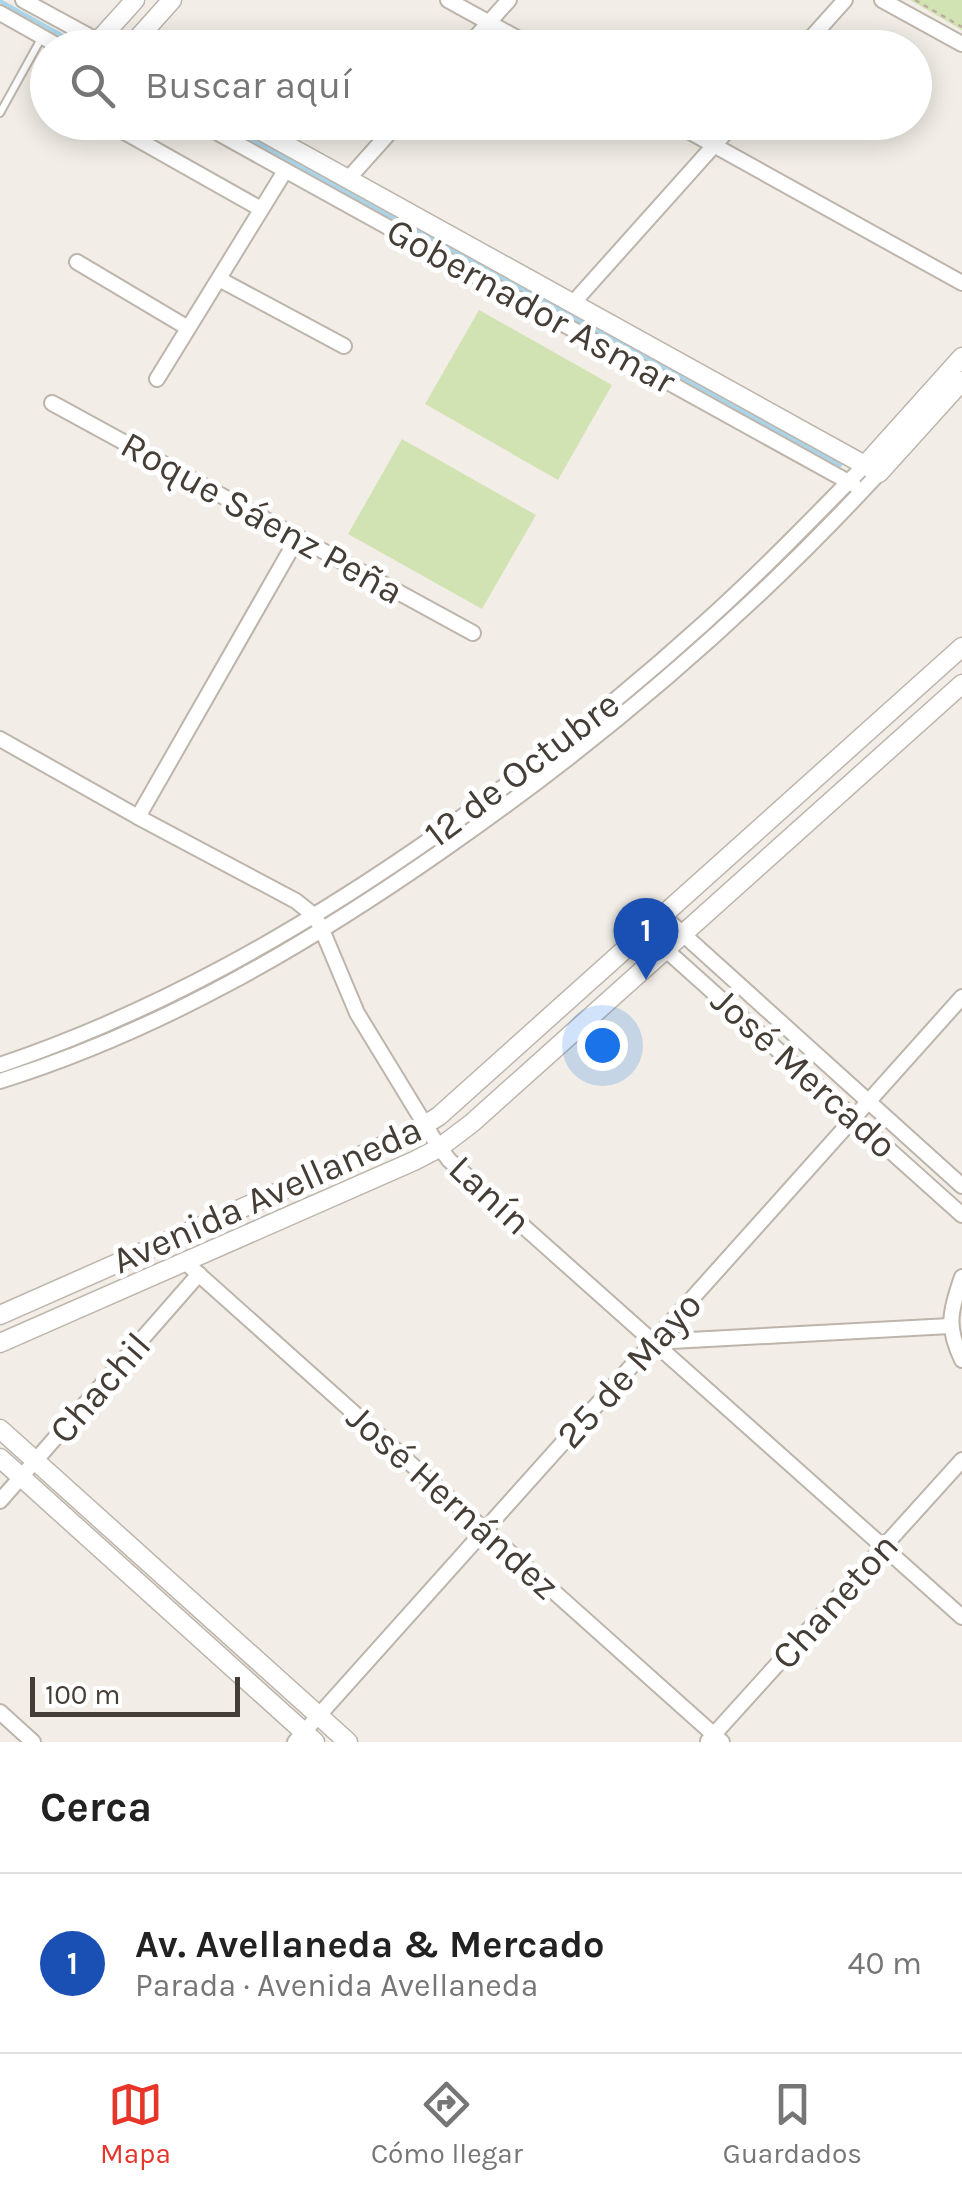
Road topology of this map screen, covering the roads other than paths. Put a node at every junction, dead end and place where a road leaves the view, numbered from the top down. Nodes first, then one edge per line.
1 (24, 0) edge
2 (134, 0) edge
3 (171, 0) edge
4 (448, 0) edge
5 (509, 0) edge
6 (845, 0) edge
7 (882, 0) edge
8 (0, 13) edge
9 (489, 22) junction
10 (31, 30) edge
11 (75, 30) edge
12 (111, 30) edge
13 (145, 30) edge
14 (482, 30) edge
15 (503, 30) edge
16 (818, 30) edge
17 (962, 44) edge
18 (30, 58) edge
19 (0, 113) edge
20 (139, 140) edge
21 (231, 140) edge
22 (278, 140) edge
23 (382, 140) edge
24 (704, 140) edge
25 (719, 140) edge
26 (714, 146) junction
27 (285, 170) junction
28 (348, 179) junction
29 (262, 209) junction
30 (78, 262) dead end
31 (218, 279) junction
32 (962, 283) edge
33 (572, 304) junction
34 (188, 328) junction
35 (344, 346) dead end
36 (962, 357) edge
37 (157, 378) dead end
38 (962, 381) edge
39 (52, 404) dead end
40 (872, 469) junction
41 (848, 482) junction
42 (863, 490) junction
43 (298, 537) junction
44 (473, 632) dead end
45 (962, 647) edge
46 (962, 684) edge
47 (0, 739) edge
48 (138, 817) junction
49 (663, 916) junction
50 (318, 923) junction
51 (646, 932) junction
52 (683, 934) junction
53 (666, 950) junction
54 (962, 998) edge
55 (0, 1065) edge
56 (0, 1080) edge
57 (869, 1102) junction
58 (854, 1118) junction
59 (426, 1126) junction
60 (439, 1148) junction
61 (962, 1186) edge
62 (962, 1215) edge
63 (174, 1238) junction
64 (192, 1268) junction
65 (962, 1277) edge
66 (0, 1315) edge
67 (950, 1326) junction
68 (654, 1342) junction
69 (0, 1343) edge
70 (962, 1360) edge
71 (0, 1429) edge
72 (0, 1458) edge
73 (962, 1460) edge
74 (36, 1461) junction
75 (21, 1478) junction
76 (0, 1501) edge
77 (485, 1530) junction
78 (883, 1547) junction
79 (962, 1617) edge
80 (0, 1712) edge
81 (319, 1716) junction
82 (305, 1739) edge
83 (715, 1740) edge
84 (33, 1742) edge
85 (348, 1742) edge

1 - 11 street
2 - 12 street
3 - 13 street
4 - 9 street
5 - 9 street
6 - 16 street
7 - 17 street
8 - 10 street
9 - 14 street
9 - 15 street
18 - 19 lane
20 - 29 street
21 - 27 street, Gobernador Asmar
22 - 28 street, Gobernador Asmar
23 - 28 street
24 - 26 street
25 - 26 street
26 - 32 street
26 - 33 street
27 - 29 street
27 - 41 street, Gobernador Asmar
28 - 33 street, Gobernador Asmar
29 - 31 street
30 - 34 street
31 - 34 street
31 - 35 street
33 - 40 street, Gobernador Asmar
34 - 37 street
36 - 40 street, 12 de Octubre
38 - 40 street, 12 de Octubre
39 - 43 street, Roque Sáenz Peña
40 - 41 street, 12 de Octubre
40 - 42 street, 12 de Octubre
41 - 42 street, Gobernador Asmar
41 - 50 street, 12 de Octubre
42 - 50 street, 12 de Octubre
43 - 44 street, Roque Sáenz Peña
43 - 48 street
45 - 49 street, Avenida Avellaneda
46 - 52 street, Avenida Avellaneda
47 - 48 street
48 - 50 street
49 - 51 street, Avenida Avellaneda
49 - 52 street, José Mercado
50 - 55 street, 12 de Octubre
50 - 56 street, 12 de Octubre
50 - 59 street, Lanín
51 - 53 street, José Mercado
51 - 59 street, Avenida Avellaneda
52 - 53 street, Avenida Avellaneda
52 - 57 street, José Mercado
53 - 58 street, José Mercado
53 - 60 street, Avenida Avellaneda
54 - 57 street, 25 de Mayo
57 - 58 street, 25 de Mayo
57 - 61 street, José Mercado
58 - 62 street, José Mercado
58 - 68 street, 25 de Mayo
59 - 60 street, Lanín
59 - 63 street, Avenida Avellaneda
60 - 64 street, Avenida Avellaneda
60 - 68 street, Lanín
63 - 64 street, José Hernández
63 - 66 street, Avenida Avellaneda
64 - 69 street, Avenida Avellaneda
64 - 74 street, Chachil
64 - 77 street, José Hernández
65 - 67 street
67 - 68 street
67 - 70 street
68 - 77 street, 25 de Mayo
68 - 78 street, Lanín
71 - 74 street
72 - 75 street
73 - 78 street, Chaneton
74 - 75 street, Chachil
74 - 81 street
75 - 76 street, Chachil
75 - 82 street
77 - 81 street, 25 de Mayo
77 - 83 street, José Hernández
78 - 79 street, Lanín
78 - 83 street, Chaneton
80 - 84 street
81 - 82 street, 25 de Mayo
81 - 85 street

